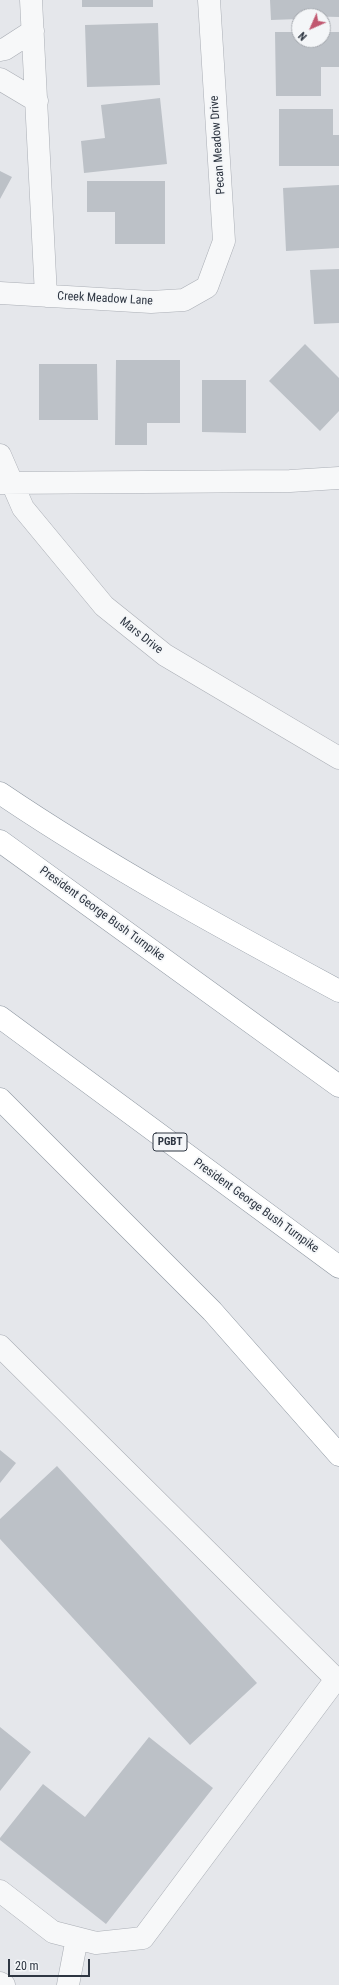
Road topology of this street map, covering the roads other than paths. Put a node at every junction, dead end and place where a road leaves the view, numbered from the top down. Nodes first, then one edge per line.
1 (32, 0) edge
2 (208, 0) edge
3 (33, 31) junction
4 (0, 50) edge
5 (0, 79) edge
6 (36, 101) junction
7 (207, 287) joint
8 (0, 293) edge
9 (46, 296) junction
10 (0, 455) edge
11 (339, 478) edge
12 (6, 483) edge
13 (339, 758) edge
14 (0, 793) edge
15 (0, 841) edge
16 (339, 991) edge
17 (0, 1017) edge
18 (339, 1086) edge
19 (0, 1099) edge
20 (339, 1267) edge
21 (0, 1346) edge
22 (339, 1454) edge
23 (0, 1891) edge
24 (77, 1938) junction
25 (0, 1983) edge
26 (4, 1985) edge
27 (68, 1985) edge

1 - 3 street
2 - 7 street, Pecan Meadow Drive
3 - 4 street
3 - 6 street
5 - 6 street
6 - 9 street
7 - 9 street, Creek Meadow Lane
8 - 9 street, Creek Meadow Lane
10 - 12 street, Mars Drive
11 - 12 street
12 - 13 street, Mars Drive
14 - 16 highway
15 - 18 highway, President George Bush Turnpike
17 - 20 highway, President George Bush Turnpike / PGBT
19 - 22 highway
21 - 24 street
23 - 24 street
24 - 27 street
25 - 26 street

